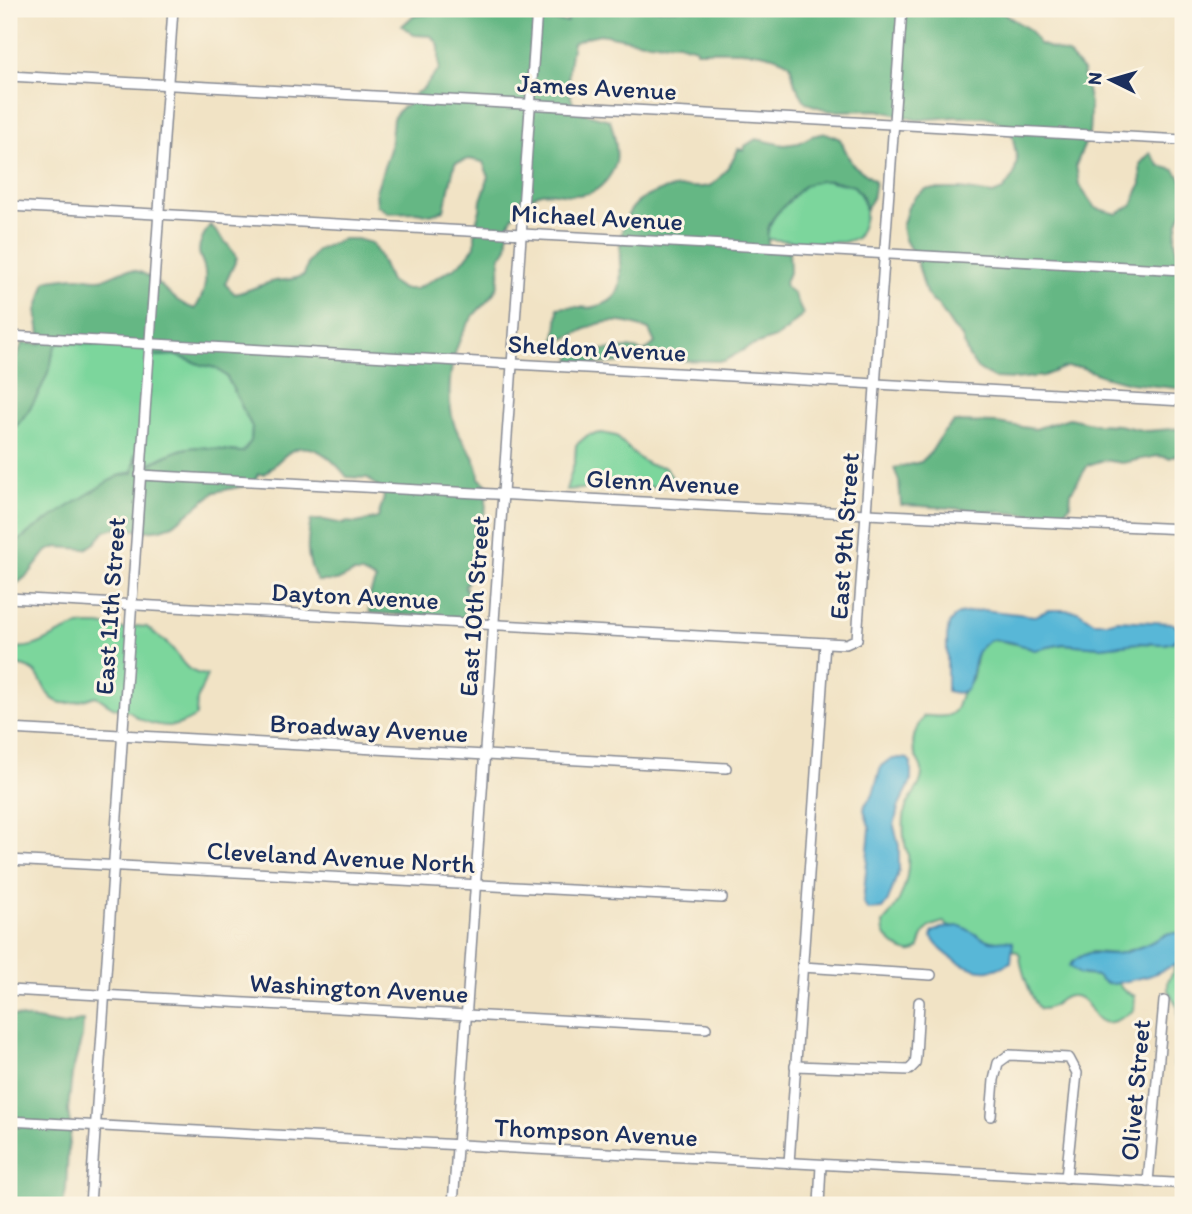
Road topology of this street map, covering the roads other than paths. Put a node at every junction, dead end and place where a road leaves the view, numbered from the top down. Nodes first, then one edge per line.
1 (173, 9) edge
2 (537, 9) edge
3 (902, 9) edge
4 (9, 76) edge
5 (168, 84) junction
6 (530, 104) junction
7 (894, 124) junction
8 (1183, 139) edge
9 (9, 206) edge
10 (158, 214) junction
11 (521, 234) junction
12 (885, 254) junction
13 (1183, 271) edge
14 (9, 336) edge
15 (149, 344) junction
16 (513, 364) junction
17 (876, 384) junction
18 (1183, 401) edge
19 (140, 475) junction
20 (503, 494) junction
21 (867, 514) junction
22 (1183, 529) edge
23 (9, 598) edge
24 (131, 605) junction
25 (494, 624) junction
26 (825, 643) junction
27 (9, 729) edge
28 (122, 735) junction
29 (485, 755) junction
30 (726, 768) dead end
31 (9, 860) edge
32 (113, 865) junction
33 (476, 885) junction
34 (722, 898) dead end
35 (802, 967) junction
36 (931, 975) dead end
37 (9, 990) edge
38 (104, 996) junction
39 (1164, 1001) dead end
40 (919, 1002) dead end
41 (467, 1015) junction
42 (706, 1028) dead end
43 (795, 1066) junction
44 (991, 1116) dead end
45 (9, 1121) edge
46 (95, 1125) junction
47 (458, 1145) junction
48 (789, 1163) junction
49 (821, 1166) junction
50 (1066, 1178) junction
51 (1148, 1182) junction
52 (1182, 1189) edge
53 (90, 1205) edge
54 (453, 1205) edge
55 (818, 1205) edge

1 - 5 street, East 11th Street
2 - 6 street, East 10th Street
3 - 7 street, East 9th Street
4 - 5 street, James Avenue
5 - 6 street, James Avenue
5 - 10 street, East 11th Street
6 - 7 street, James Avenue
6 - 11 street, East 10th Street
7 - 8 street, James Avenue
7 - 12 street, East 9th Street
9 - 10 street, Michael Avenue
10 - 11 street, Michael Avenue
10 - 15 street, East 11th Street
11 - 12 street, Michael Avenue
11 - 16 street, East 10th Street
12 - 13 street, Michael Avenue
12 - 17 street, East 9th Street
14 - 15 street, Sheldon Avenue
15 - 16 street, Sheldon Avenue
15 - 19 street, East 11th Street
16 - 17 street, Sheldon Avenue
16 - 20 street, East 10th Street
17 - 18 street, Sheldon Avenue
17 - 21 street, East 9th Street
19 - 20 street, Glenn Avenue
19 - 24 street, East 11th Street
20 - 21 street, Glenn Avenue
20 - 25 street, East 10th Street
21 - 22 street, Glenn Avenue
21 - 26 street, East 9th Street
23 - 24 street, Dayton Avenue
24 - 25 street, Dayton Avenue
24 - 28 street, East 11th Street
25 - 26 street, Dayton Avenue
25 - 29 street, East 10th Street
26 - 35 street, East 9th Street
27 - 28 street, Broadway Avenue
28 - 29 street, Broadway Avenue
28 - 32 street, East 11th Street
29 - 30 street, Broadway Avenue
29 - 33 street, East 10th Street
31 - 32 street, Cleveland Avenue North
32 - 33 street, Cleveland Avenue North
32 - 38 street, East 11th Street
33 - 34 street, Cleveland Avenue North
33 - 41 street, East 10th Street
35 - 36 street
35 - 43 street, East 9th Street
37 - 38 street, Washington Avenue
38 - 41 street, Washington Avenue
38 - 46 street, East 11th Street
39 - 51 street, Olivet Street
40 - 43 street
41 - 42 street, Washington Avenue
41 - 47 street, East 10th Street
43 - 48 street, East 9th Street
44 - 50 street
45 - 46 street, Thompson Avenue
46 - 47 street, Thompson Avenue
46 - 53 street, East 11th Street
47 - 48 street, Thompson Avenue
47 - 54 street, East 10th Street
48 - 49 street, Thompson Avenue
49 - 50 street, Thompson Avenue
49 - 55 street
50 - 51 street, Thompson Avenue
51 - 52 street, Thompson Avenue

